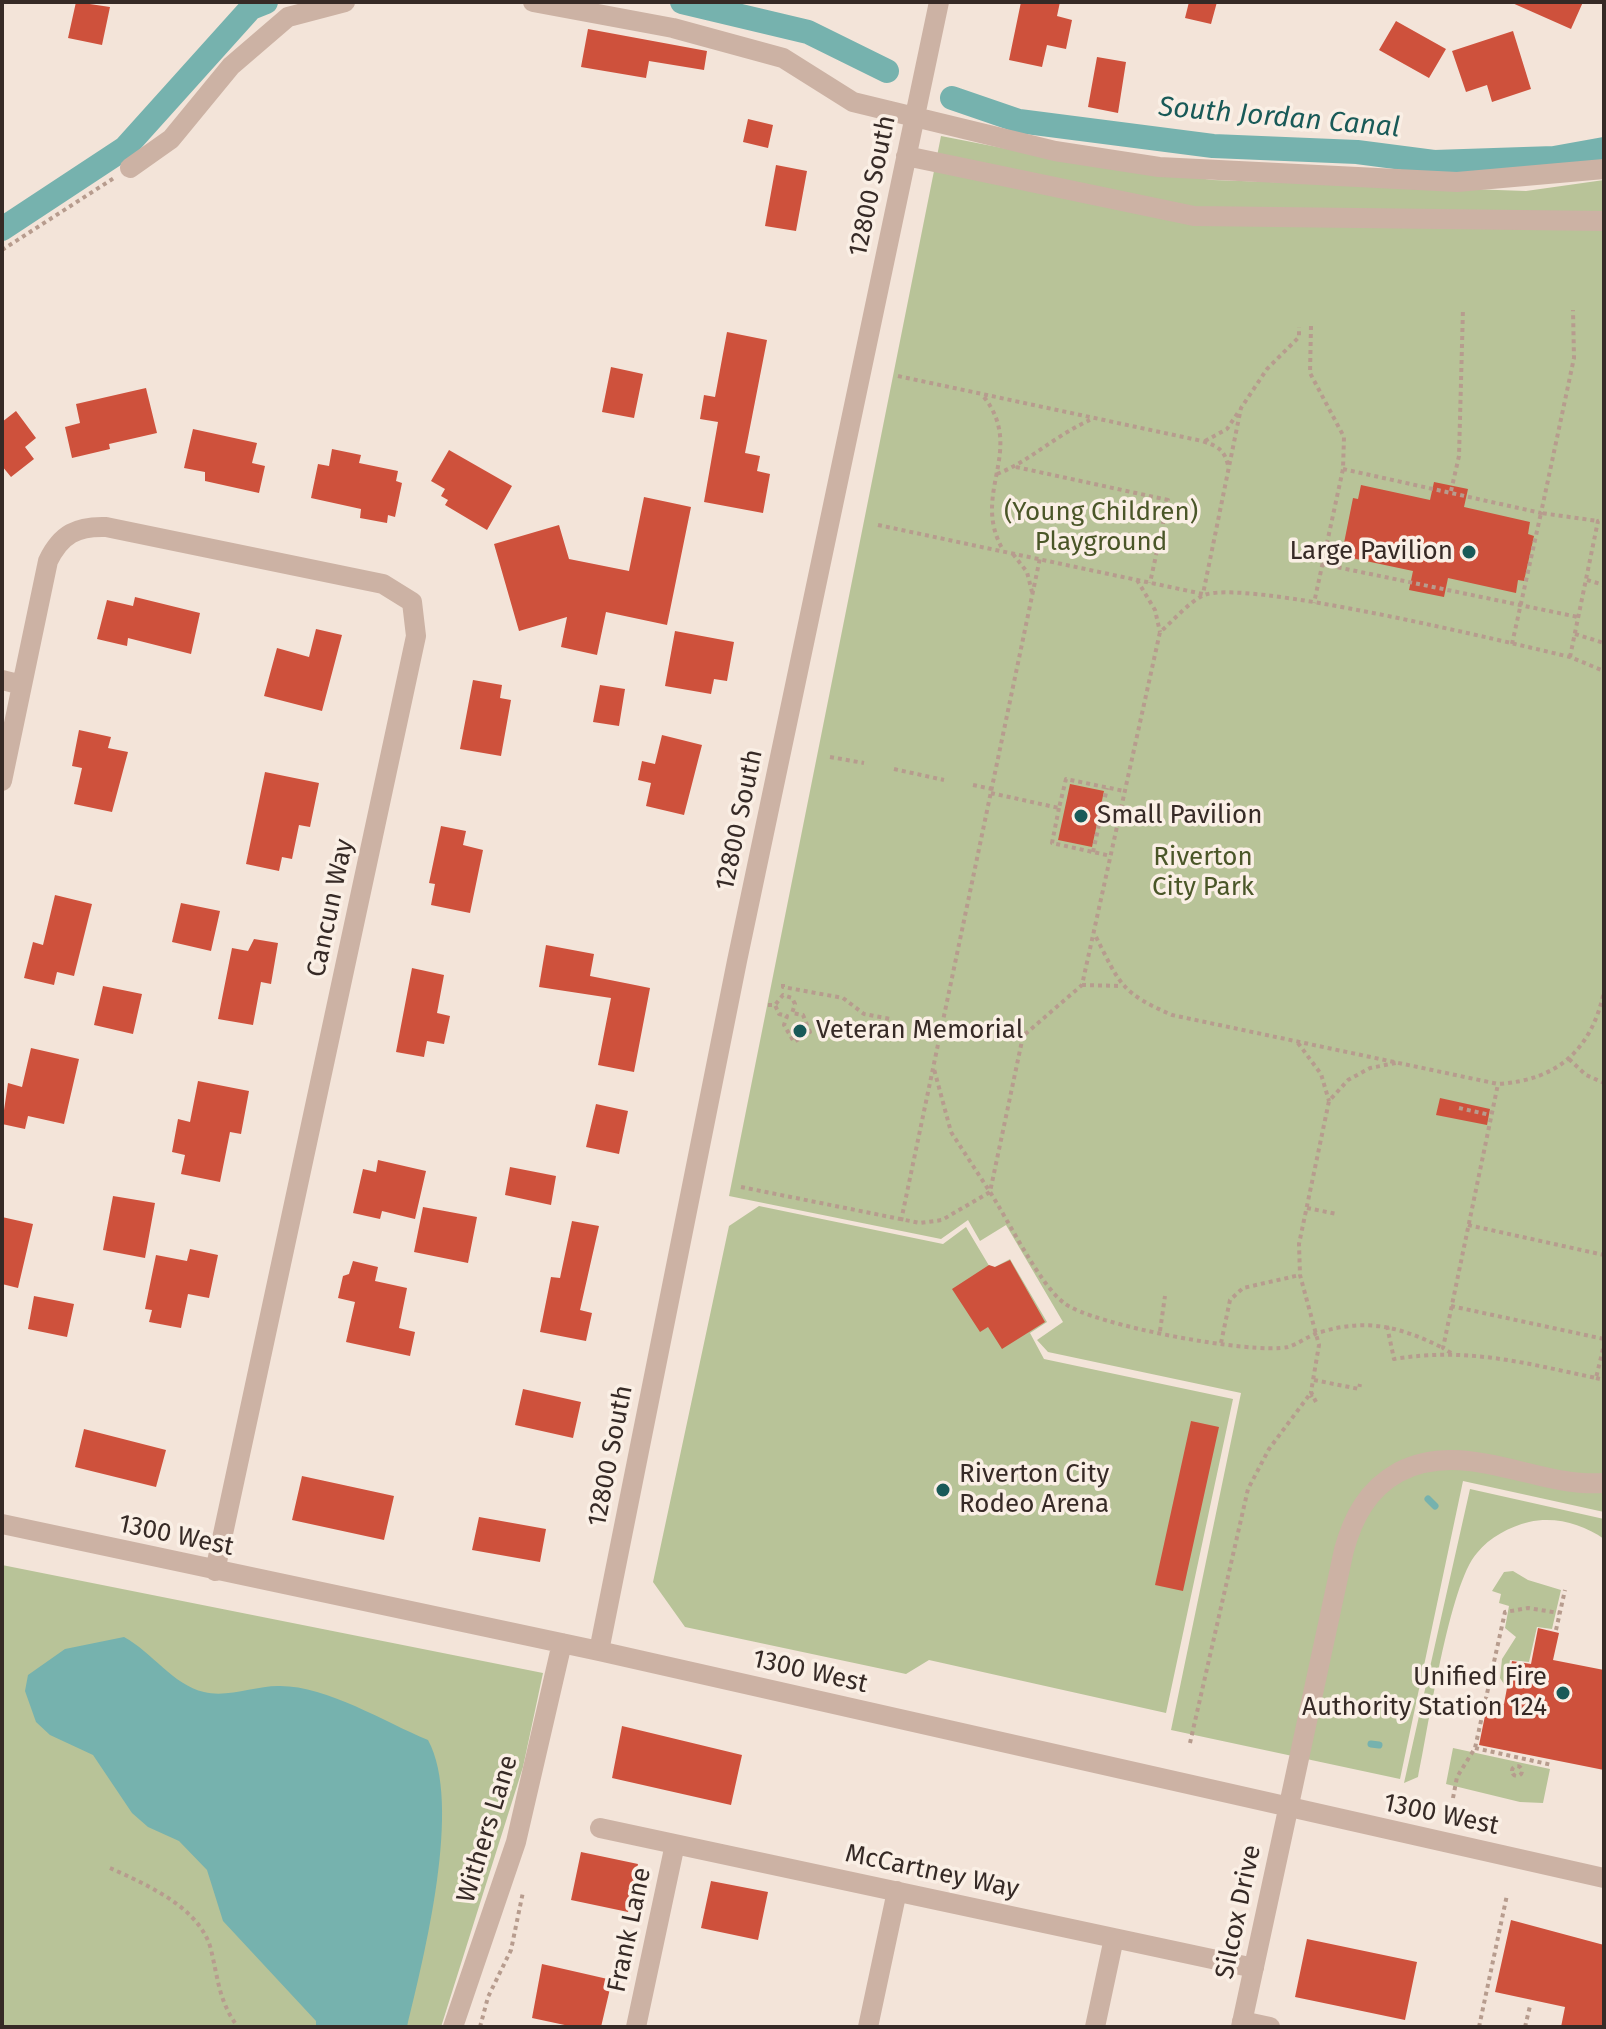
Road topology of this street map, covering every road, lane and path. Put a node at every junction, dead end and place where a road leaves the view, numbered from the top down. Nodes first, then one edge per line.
1 (345, 2) edge
2 (533, 2) edge
3 (939, 2) edge
4 (914, 115) junction
5 (906, 156) junction
6 (130, 168) joint
7 (1604, 169) edge
8 (1604, 221) edge
9 (2, 250) edge
10 (1463, 308) dead end
11 (1573, 310) dead end
12 (1311, 326) dead end
13 (1299, 327) dead end
14 (898, 376) dead end
15 (984, 397) junction
16 (1241, 408) junction
17 (1093, 419) junction
18 (1202, 441) junction
19 (1228, 466) junction
20 (1016, 467) junction
21 (1343, 469) junction
22 (997, 474) junction
23 (1451, 491) junction
24 (1541, 513) junction
25 (1601, 520) edge
26 (878, 525) dead end
27 (1003, 550) junction
28 (1012, 553) junction
29 (1040, 558) junction
30 (1322, 564) junction
31 (1137, 580) junction
32 (1586, 580) junction
33 (1150, 583) junction
34 (1604, 585) edge
35 (1033, 594) junction
36 (1203, 594) junction
37 (1314, 603) junction
38 (1521, 605) junction
39 (1578, 617) junction
40 (1160, 632) junction
41 (1575, 634) junction
42 (1604, 643) edge
43 (1512, 644) junction
44 (1570, 657) junction
45 (1604, 671) edge
46 (12, 682) edge
47 (830, 757) dead end
48 (864, 763) dead end
49 (894, 769) dead end
50 (944, 780) dead end
51 (2, 781) edge
52 (973, 785) dead end
53 (1107, 788) junction
54 (991, 791) junction
55 (1124, 791) junction
56 (1059, 808) junction
57 (1093, 852) junction
58 (1111, 856) junction
59 (1095, 935) junction
60 (783, 984) dead end
61 (1082, 985) junction
62 (1121, 986) junction
63 (1604, 992) edge
64 (768, 1005) dead end
65 (775, 1005) junction
66 (890, 1019) dead end
67 (923, 1025) dead end
68 (941, 1029) junction
69 (1023, 1036) junction
70 (1297, 1041) junction
71 (1569, 1059) junction
72 (1399, 1063) junction
73 (934, 1067) junction
74 (1604, 1083) edge
75 (1498, 1084) junction
76 (1329, 1101) junction
77 (1459, 1108) dead end
78 (1490, 1115) junction
79 (741, 1187) dead end
80 (990, 1192) junction
81 (1307, 1208) junction
82 (1337, 1214) dead end
83 (901, 1221) junction
84 (1468, 1225) junction
85 (1604, 1255) edge
86 (1300, 1275) junction
87 (1165, 1296) dead end
88 (1451, 1306) junction
89 (1387, 1326) junction
90 (1160, 1331) junction
91 (1317, 1333) junction
92 (1604, 1339) edge
93 (1221, 1343) junction
94 (1604, 1345) edge
95 (1443, 1348) junction
96 (1451, 1353) junction
97 (1596, 1378) junction
98 (1314, 1380) junction
99 (1604, 1380) edge
100 (1360, 1384) dead end
101 (1604, 1483) edge
102 (2, 1524) edge
103 (215, 1571) junction
104 (1565, 1590) dead end
105 (1559, 1613) junction
106 (1556, 1630) dead end
107 (562, 1643) junction
108 (599, 1651) junction
109 (1190, 1743) dead end
110 (1475, 1748) junction
111 (1520, 1758) junction
112 (1552, 1765) dead end
113 (1518, 1766) dead end
114 (1453, 1798) dead end
115 (1288, 1808) junction
116 (600, 1828) dead end
117 (675, 1844) junction
118 (110, 1868) dead end
119 (1604, 1878) edge
120 (897, 1891) junction
121 (1507, 1895) dead end
122 (1114, 1938) junction
123 (1254, 1968) junction
124 (1530, 2006) dead end
125 (1242, 2024) edge
126 (238, 2027) edge
127 (453, 2027) edge
128 (636, 2027) edge
129 (868, 2027) edge
130 (1095, 2027) edge
131 (1270, 2027) edge
132 (1479, 2027) edge
133 (1525, 2027) edge

1 - 6 street
2 - 4 street
3 - 4 street, 12800 South
4 - 5 street, 12800 South
4 - 7 street
5 - 8 street
5 - 108 street, 12800 South
6 - 9 path
10 - 23 path
11 - 24 path
12 - 21 path
13 - 16 path
14 - 15 path
15 - 17 path
15 - 22 path
16 - 18 path
16 - 19 path
17 - 18 path
17 - 20 path
18 - 19 path
19 - 36 path
20 - 22 path
20 - 33 path
21 - 23 path
21 - 30 path
22 - 27 path
23 - 24 path
24 - 25 path
24 - 38 path
25 - 32 path
26 - 27 path
27 - 28 path
28 - 29 path
28 - 35 path
29 - 31 path
29 - 35 path
30 - 37 path
30 - 38 path
31 - 33 path
31 - 40 path
32 - 34 path
32 - 39 path
33 - 36 path
35 - 54 path
36 - 37 path
36 - 40 path
37 - 43 path
38 - 39 path
38 - 43 path
39 - 41 path
40 - 55 path
41 - 42 path
41 - 44 path
43 - 44 path
44 - 45 path
46 - 51 street
46 - 103 street, Cancun Way
47 - 48 path
49 - 50 path
52 - 54 path
53 - 55 path
53 - 56 path
53 - 57 path
54 - 56 path
54 - 68 path
55 - 58 path
56 - 57 path
57 - 58 path
58 - 59 path
59 - 61 path
59 - 62 path
60 - 66 path
61 - 62 path
61 - 69 path
62 - 70 path
63 - 71 path
64 - 65 path
65 - 65 path
67 - 68 path
68 - 69 path
68 - 73 path
69 - 80 path
70 - 72 path
70 - 76 path
71 - 74 path
71 - 75 path
72 - 75 path
72 - 76 path
73 - 80 path
73 - 83 path
75 - 78 path
76 - 81 path
77 - 78 path
78 - 84 path
79 - 83 path
80 - 83 path
80 - 90 path
81 - 82 path
81 - 86 path
84 - 85 path
84 - 88 path
86 - 91 path
86 - 93 path
87 - 90 path
88 - 92 path
88 - 95 path
89 - 91 path
89 - 95 path
89 - 96 path
90 - 93 path
91 - 93 path
91 - 98 path
94 - 97 path
95 - 96 path
96 - 97 path
97 - 99 path
98 - 100 path
98 - 109 path
101 - 115 street, Silcox Drive
102 - 103 street, 1300 West
103 - 107 street, 1300 West
104 - 105 path
105 - 106 path
105 - 110 path
107 - 108 street, 1300 West
107 - 127 street, Withers Lane
108 - 115 street, 1300 West
110 - 111 path
110 - 114 path
111 - 112 path
111 - 113 path
115 - 119 street, 1300 West
115 - 123 street, Silcox Drive
116 - 117 street, McCartney Way
117 - 120 street, McCartney Way
117 - 128 street, Frank Lane
118 - 126 path
120 - 122 street, McCartney Way
120 - 129 street
121 - 132 path
122 - 123 street, McCartney Way
122 - 130 street
123 - 125 street, Silcox Drive
124 - 133 path
125 - 131 street

